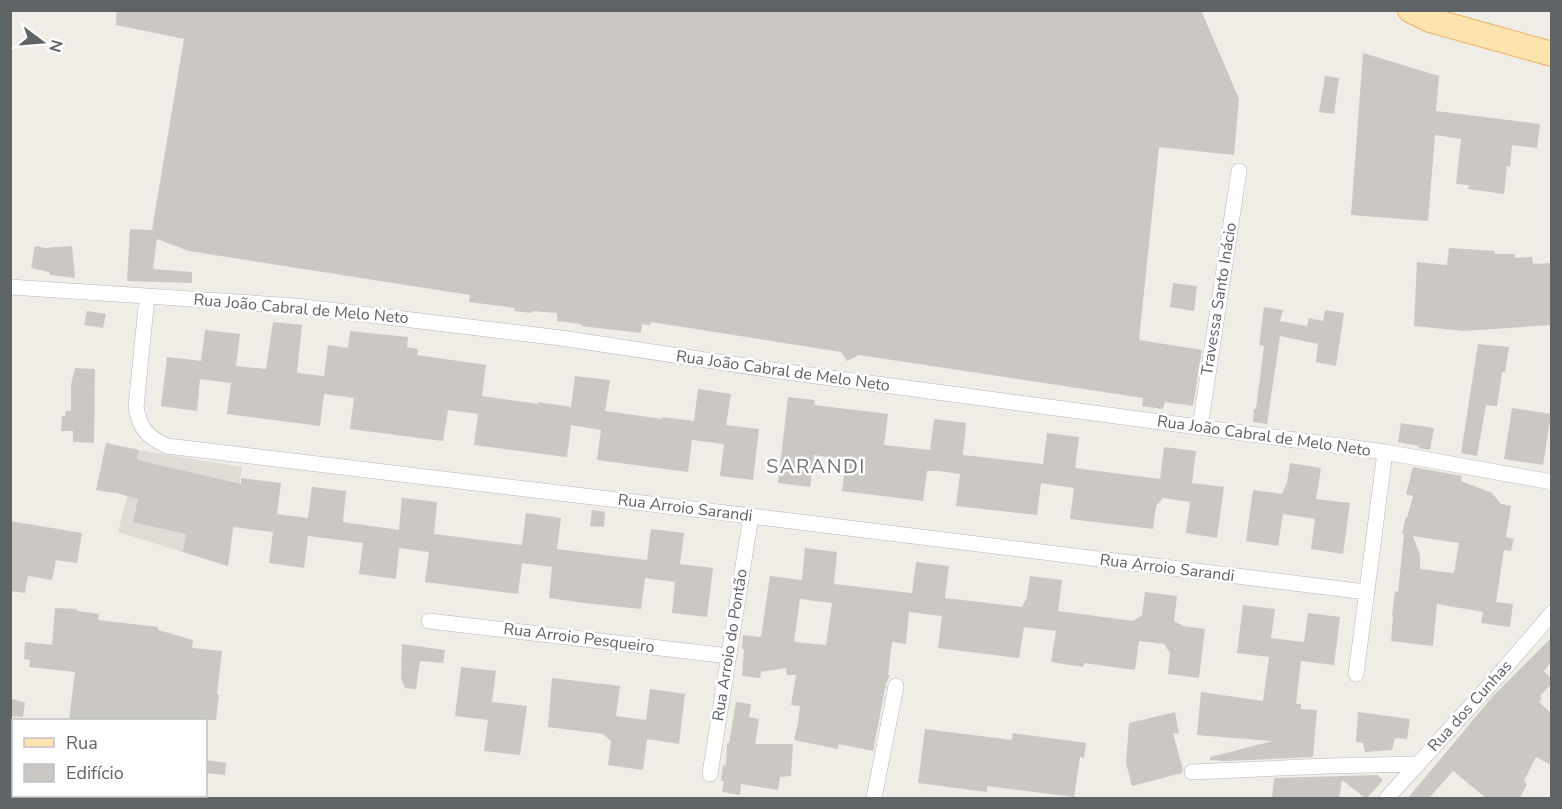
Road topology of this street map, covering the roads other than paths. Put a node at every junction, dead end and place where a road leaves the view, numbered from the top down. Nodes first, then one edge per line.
1 (1410, 10) edge
2 (1551, 54) edge
3 (1239, 171) dead end
4 (10, 287) edge
5 (147, 297) junction
6 (1200, 428) junction
7 (1385, 452) junction
8 (1551, 482) edge
9 (751, 516) junction
10 (1366, 592) junction
11 (1551, 613) edge
12 (429, 621) dead end
13 (729, 656) junction
14 (1356, 674) dead end
15 (896, 686) dead end
16 (1417, 764) junction
17 (1192, 772) dead end
18 (710, 774) dead end
19 (874, 798) edge
20 (1387, 798) edge

1 - 2 main road
3 - 6 street, Travessa Santo Inácio
4 - 5 street, Rua João Cabral de Melo Neto
5 - 6 street, Rua João Cabral de Melo Neto
5 - 9 street, Rua Arroio Sarandi
6 - 7 street, Rua João Cabral de Melo Neto
7 - 8 street, Rua João Cabral de Melo Neto
7 - 10 street
9 - 10 street, Rua Arroio Sarandi
9 - 13 street, Rua Arroio do Pontão
10 - 14 street
11 - 16 street, Rua dos Cunhas
12 - 13 street, Rua Arroio Pesqueiro
13 - 18 street, Rua Arroio do Pontão
15 - 19 street
16 - 17 street
16 - 20 street, Rua dos Cunhas

